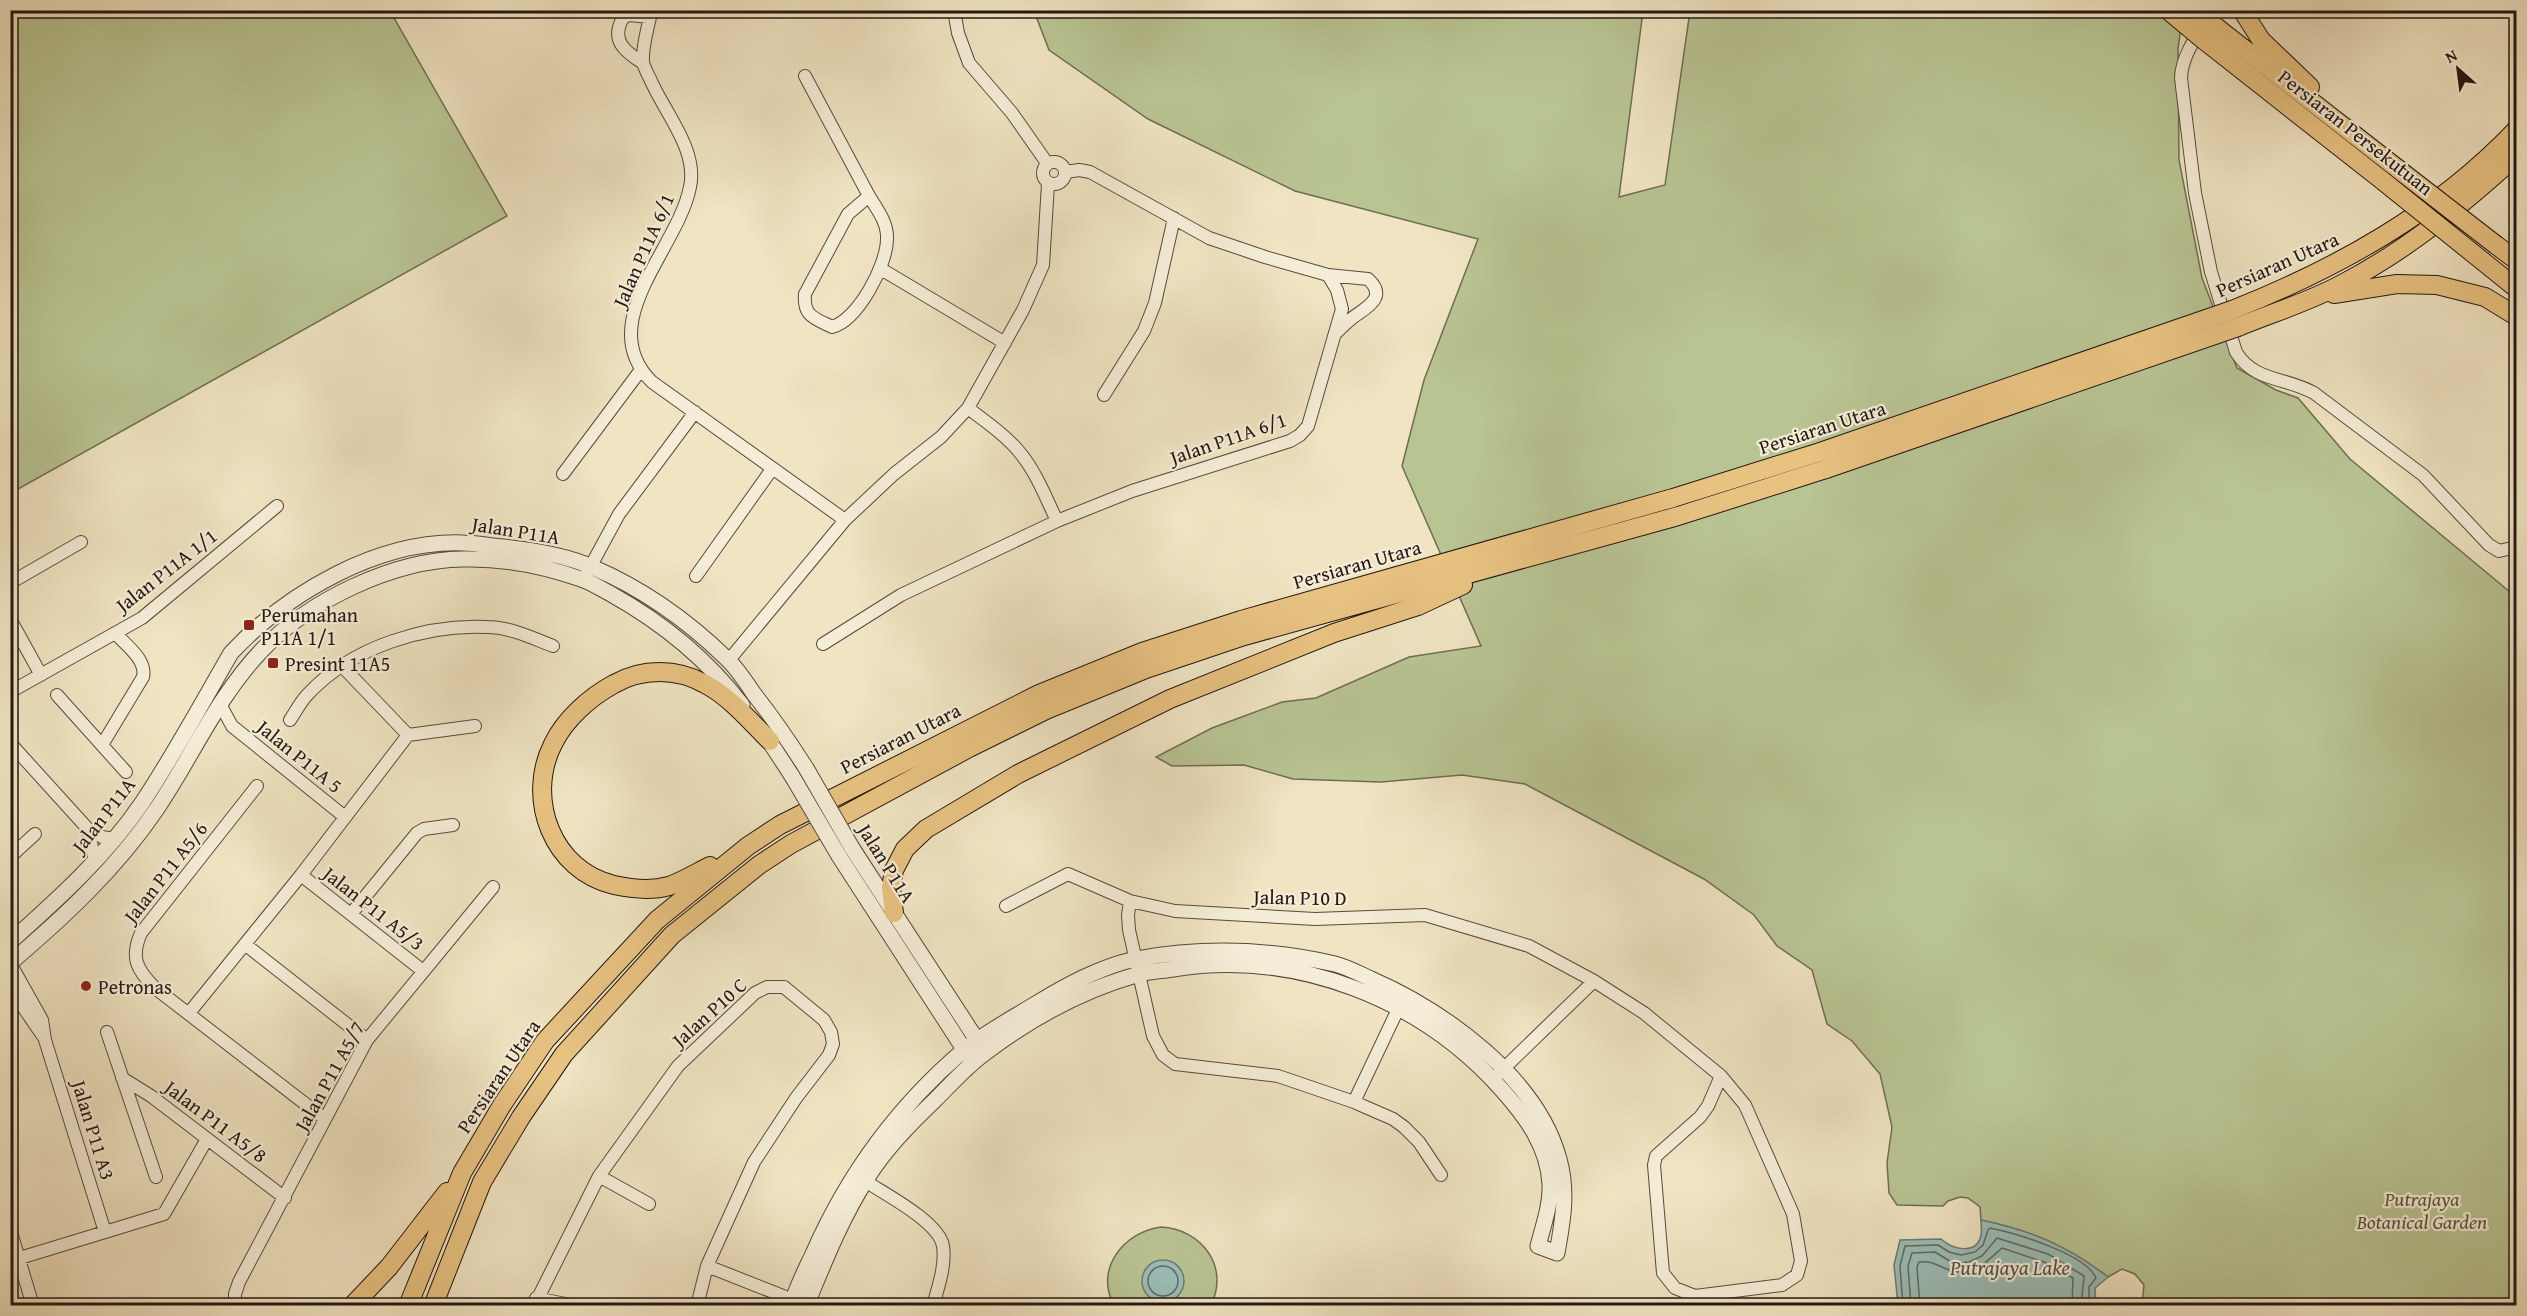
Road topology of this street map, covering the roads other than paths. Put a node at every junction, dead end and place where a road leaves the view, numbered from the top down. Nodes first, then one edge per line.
1 (954, 10) edge
2 (2168, 10) edge
3 (2196, 10) edge
4 (2242, 10) edge
5 (652, 14) edge
6 (2211, 26) edge
7 (643, 63) junction
8 (805, 76) dead end
9 (2517, 129) edge
10 (2517, 156) edge
11 (1047, 163) junction
12 (2398, 168) junction
13 (1066, 172) junction
14 (1048, 184) junction
15 (869, 196) junction
16 (1174, 218) junction
17 (2517, 260) edge
18 (881, 269) junction
19 (1328, 275) junction
20 (2517, 288) edge
21 (2321, 293) junction
22 (2485, 297) junction
23 (2517, 316) edge
24 (2235, 319) junction
25 (2517, 321) edge
26 (1337, 332) junction
27 (1005, 343) junction
28 (640, 371) junction
29 (1104, 395) dead end
30 (968, 408) junction
31 (695, 412) junction
32 (1823, 460) junction
33 (772, 469) junction
34 (563, 474) dead end
35 (277, 506) dead end
36 (844, 520) junction
37 (1058, 521) junction
38 (81, 542) dead end
39 (2517, 547) edge
40 (1505, 565) junction
41 (587, 572) junction
42 (696, 576) dead end
43 (10, 583) edge
44 (10, 619) edge
45 (115, 633) junction
46 (823, 644) dead end
47 (553, 646) dead end
48 (729, 660) junction
49 (342, 666) junction
50 (41, 675) junction
51 (10, 692) edge
52 (57, 695) dead end
53 (220, 704) junction
54 (209, 720) junction
55 (290, 720) dead end
56 (232, 726) junction
57 (475, 726) dead end
58 (408, 735) junction
59 (770, 741) junction
60 (10, 743) edge
61 (102, 746) junction
62 (126, 772) dead end
63 (257, 786) dead end
64 (345, 816) junction
65 (453, 825) dead end
66 (88, 829) junction
67 (35, 834) dead end
68 (114, 839) junction
69 (748, 846) junction
70 (846, 852) junction
71 (12, 854) edge
72 (95, 861) junction
73 (301, 875) junction
74 (493, 887) dead end
75 (1130, 901) junction
76 (1006, 906) dead end
77 (894, 913) junction
78 (351, 914) junction
79 (10, 942) edge
80 (246, 945) junction
81 (11, 963) edge
82 (1136, 967) junction
83 (423, 971) junction
84 (1594, 981) junction
85 (10, 988) edge
86 (1399, 1007) junction
87 (189, 1013) junction
88 (107, 1032) dead end
89 (45, 1040) junction
90 (367, 1040) junction
91 (982, 1047) junction
92 (969, 1057) junction
93 (1498, 1074) junction
94 (1721, 1076) junction
95 (122, 1078) junction
96 (1354, 1102) junction
97 (325, 1119) junction
98 (207, 1139) junction
99 (462, 1173) junction
100 (1441, 1175) dead end
101 (599, 1176) junction
102 (156, 1177) dead end
103 (865, 1181) junction
104 (285, 1198) junction
105 (649, 1204) dead end
106 (10, 1229) edge
107 (105, 1232) junction
108 (15, 1260) edge
109 (707, 1266) junction
110 (535, 1302) edge
111 (799, 1304) edge
112 (33, 1305) edge
113 (235, 1305) edge
114 (352, 1305) edge
115 (408, 1305) edge
116 (434, 1305) edge
117 (575, 1305) edge
118 (697, 1305) edge
119 (933, 1305) edge

1 - 11 street
2 - 6 main road, Persiaran Persekutuan, bridge
3 - 6 main road, Persiaran Persekutuan, bridge
4 - 12 main road
5 - 7 street
5 - 7 street
6 - 12 main road, Persiaran Persekutuan
6 - 20 main road, Persiaran Persekutuan, bridge
6 - 39 street
7 - 28 street, Jalan P11A 6/1
8 - 15 street
9 - 24 main road, Persiaran Utara
10 - 21 main road, Persiaran Utara
11 - 13 street
11 - 14 street
12 - 17 main road, Persiaran Persekutuan, bridge
13 - 14 street
13 - 16 street
14 - 27 street
15 - 18 street
15 - 18 street
16 - 19 street
16 - 29 street
18 - 27 street
19 - 26 street, Jalan P11A 6/1
19 - 26 street
21 - 22 main road
21 - 24 main road, Persiaran Utara
22 - 23 main road
22 - 25 main road
24 - 32 main road, Persiaran Utara, bridge
26 - 37 street, Jalan P11A 6/1
27 - 30 street
28 - 31 street
28 - 34 street
30 - 36 street
30 - 37 street
31 - 33 street
31 - 41 street
32 - 40 main road, Persiaran Utara
32 - 69 main road, Persiaran Utara
33 - 36 street
33 - 42 street
35 - 45 street, Jalan P11A 1/1
36 - 48 street
37 - 46 street, Jalan P11A 6/1
38 - 43 street
40 - 77 main road
40 - 116 main road, Persiaran Utara
41 - 48 street, Jalan P11A
41 - 53 street, Jalan P11A
41 - 59 street, Jalan P11A
41 - 68 street, Jalan P11A
44 - 50 street
45 - 50 street, Jalan P11A 1/1
45 - 61 street
47 - 49 street
48 - 70 street, Jalan P11A, bridge
49 - 55 street
49 - 58 street
50 - 51 street, Jalan P11A 1/1
52 - 61 street
53 - 54 street, Jalan P11A
53 - 56 street, Jalan P11A 5
54 - 56 street, Jalan P11A 5
54 - 81 street, Jalan P11A
56 - 64 street, Jalan P11A 5
57 - 58 street
58 - 64 street
59 - 69 main road
59 - 70 street, Jalan P11A, bridge
60 - 66 street
61 - 62 street
63 - 87 street, Jalan P11 A5/6
64 - 73 street
65 - 78 street
66 - 68 street
66 - 72 street
67 - 71 street
68 - 72 street, Jalan P11A
69 - 99 main road, Persiaran Utara
70 - 77 street, Jalan P11A
70 - 92 street, Jalan P11A
72 - 79 street, Jalan P11A
73 - 78 street, Jalan P11 A5/3
73 - 80 street
74 - 83 street, Jalan P11 A5/7
75 - 76 street, Jalan P10 D
75 - 82 street
75 - 84 street, Jalan P10 D
77 - 91 street, Jalan P11A
78 - 83 street, Jalan P11 A5/3
80 - 87 street
80 - 90 street
81 - 89 street, Jalan P11 A3
82 - 86 street
82 - 91 street
82 - 93 street
82 - 96 street
83 - 90 street, Jalan P11 A5/7
84 - 93 street
84 - 94 street, Jalan P10 D
85 - 89 street, Jalan P11 A3
86 - 93 street
86 - 96 street
87 - 97 street, Jalan P11 A5/6
88 - 95 street
89 - 107 street, Jalan P11 A3
90 - 97 street, Jalan P11 A5/7
91 - 92 street
92 - 103 street
92 - 111 street
93 - 93 street
94 - 94 street, Jalan P10 D
95 - 98 street, Jalan P11 A5/8
95 - 102 street
96 - 100 street
97 - 104 street, Jalan P11 A5/7
98 - 104 street, Jalan P11 A5/8
98 - 107 street
99 - 114 main road
99 - 115 main road, Persiaran Utara
101 - 105 street
101 - 109 street, Jalan P10 C
101 - 110 street, Jalan P10 C
103 - 111 street
103 - 119 street
104 - 113 street, Jalan P11 A5/7
106 - 108 street
107 - 108 street
108 - 112 street
109 - 111 street
109 - 118 street, Jalan P10 C
110 - 117 street

